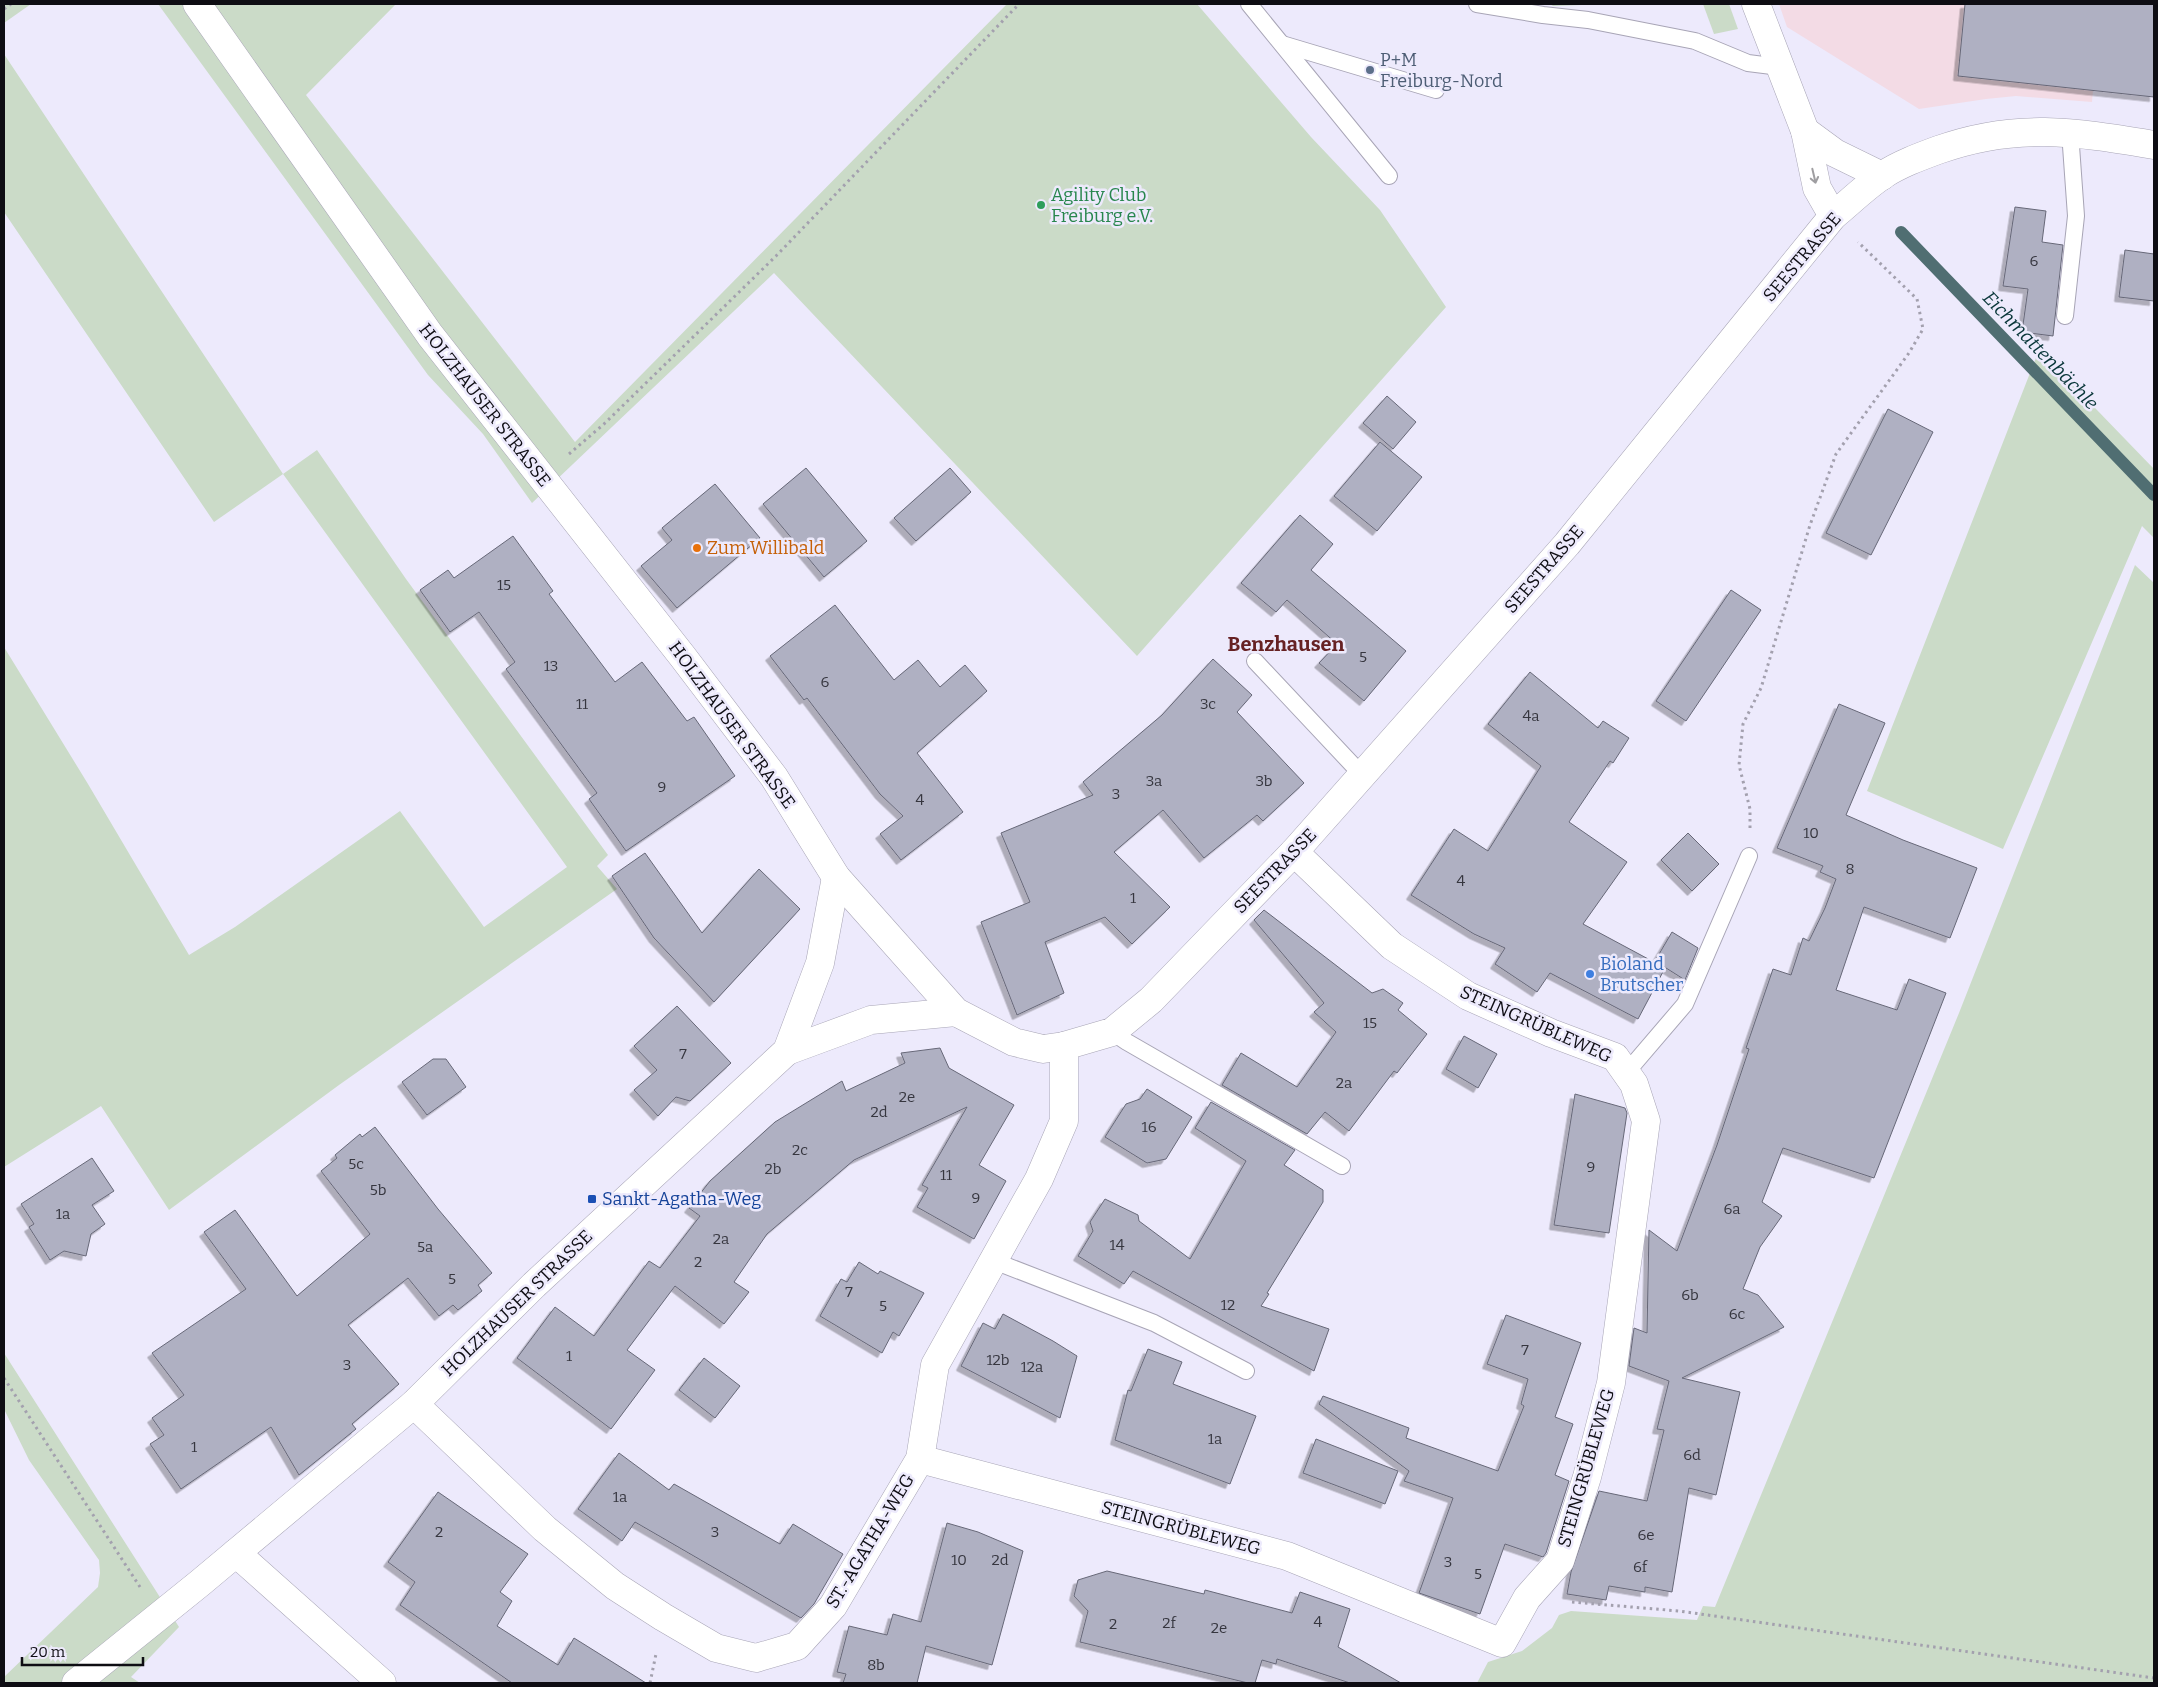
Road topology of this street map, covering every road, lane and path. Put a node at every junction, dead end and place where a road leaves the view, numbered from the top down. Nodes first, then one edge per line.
1 (11, 4) edge
2 (197, 4) edge
3 (1019, 4) edge
4 (1249, 4) edge
5 (1477, 4) edge
6 (1756, 4) edge
7 (4, 9) edge
8 (1282, 44) junction
9 (1780, 67) junction
10 (1436, 90) dead end
11 (1805, 131) junction
12 (2070, 132) junction
13 (2154, 145) edge
14 (1389, 176) dead end
15 (1882, 176) junction
16 (1833, 216) junction
17 (2065, 316) dead end
18 (541, 479) junction
19 (1255, 661) dead end
20 (1363, 776) junction
21 (1294, 852) junction
22 (1749, 856) joint
23 (836, 877) junction
24 (956, 1012) junction
25 (1112, 1032) junction
26 (1064, 1046) junction
27 (787, 1051) junction
28 (1626, 1073) junction
29 (1342, 1166) dead end
30 (994, 1261) junction
31 (1246, 1371) dead end
32 (4, 1378) edge
33 (414, 1404) junction
34 (920, 1459) junction
35 (236, 1553) junction
36 (143, 1592) dead end
37 (1527, 1598) junction
38 (2154, 1678) edge
39 (76, 1683) edge
40 (382, 1683) edge

1 - 7 path
2 - 18 street, HOLZHAUSER STRASSE
3 - 18 path
4 - 8 lane
5 - 9 lane
6 - 9 street
8 - 10 lane
8 - 14 lane
9 - 11 street
11 - 15 street
11 -> 16 street
12 - 13 street, SEESTRASSE
12 - 15 street, SEESTRASSE
12 - 17 lane
15 - 16 street, SEESTRASSE
16 - 20 street, SEESTRASSE
16 - 22 path
18 - 23 street, HOLZHAUSER STRASSE
19 - 20 lane
20 - 21 street, SEESTRASSE
21 - 25 street, SEESTRASSE
21 - 28 street, STEINGRÜBLEWEG
22 - 28 lane
23 - 24 street, SEESTRASSE
23 - 27 street, HOLZHAUSER STRASSE
24 - 26 street, SEESTRASSE
24 - 27 street
25 - 26 street, SEESTRASSE
25 - 29 lane
26 - 30 street, ST.-AGATHA-WEG
27 - 33 street, HOLZHAUSER STRASSE
28 - 37 street, STEINGRÜBLEWEG
30 - 31 lane
30 - 34 street, ST.-AGATHA-WEG
32 - 36 path
33 - 34 street, ST.-AGATHA-WEG
33 - 35 street, HOLZHAUSER STRASSE
34 - 37 street, STEINGRÜBLEWEG
35 - 39 street, HOLZHAUSER STRASSE
35 - 40 street
37 - 38 path

